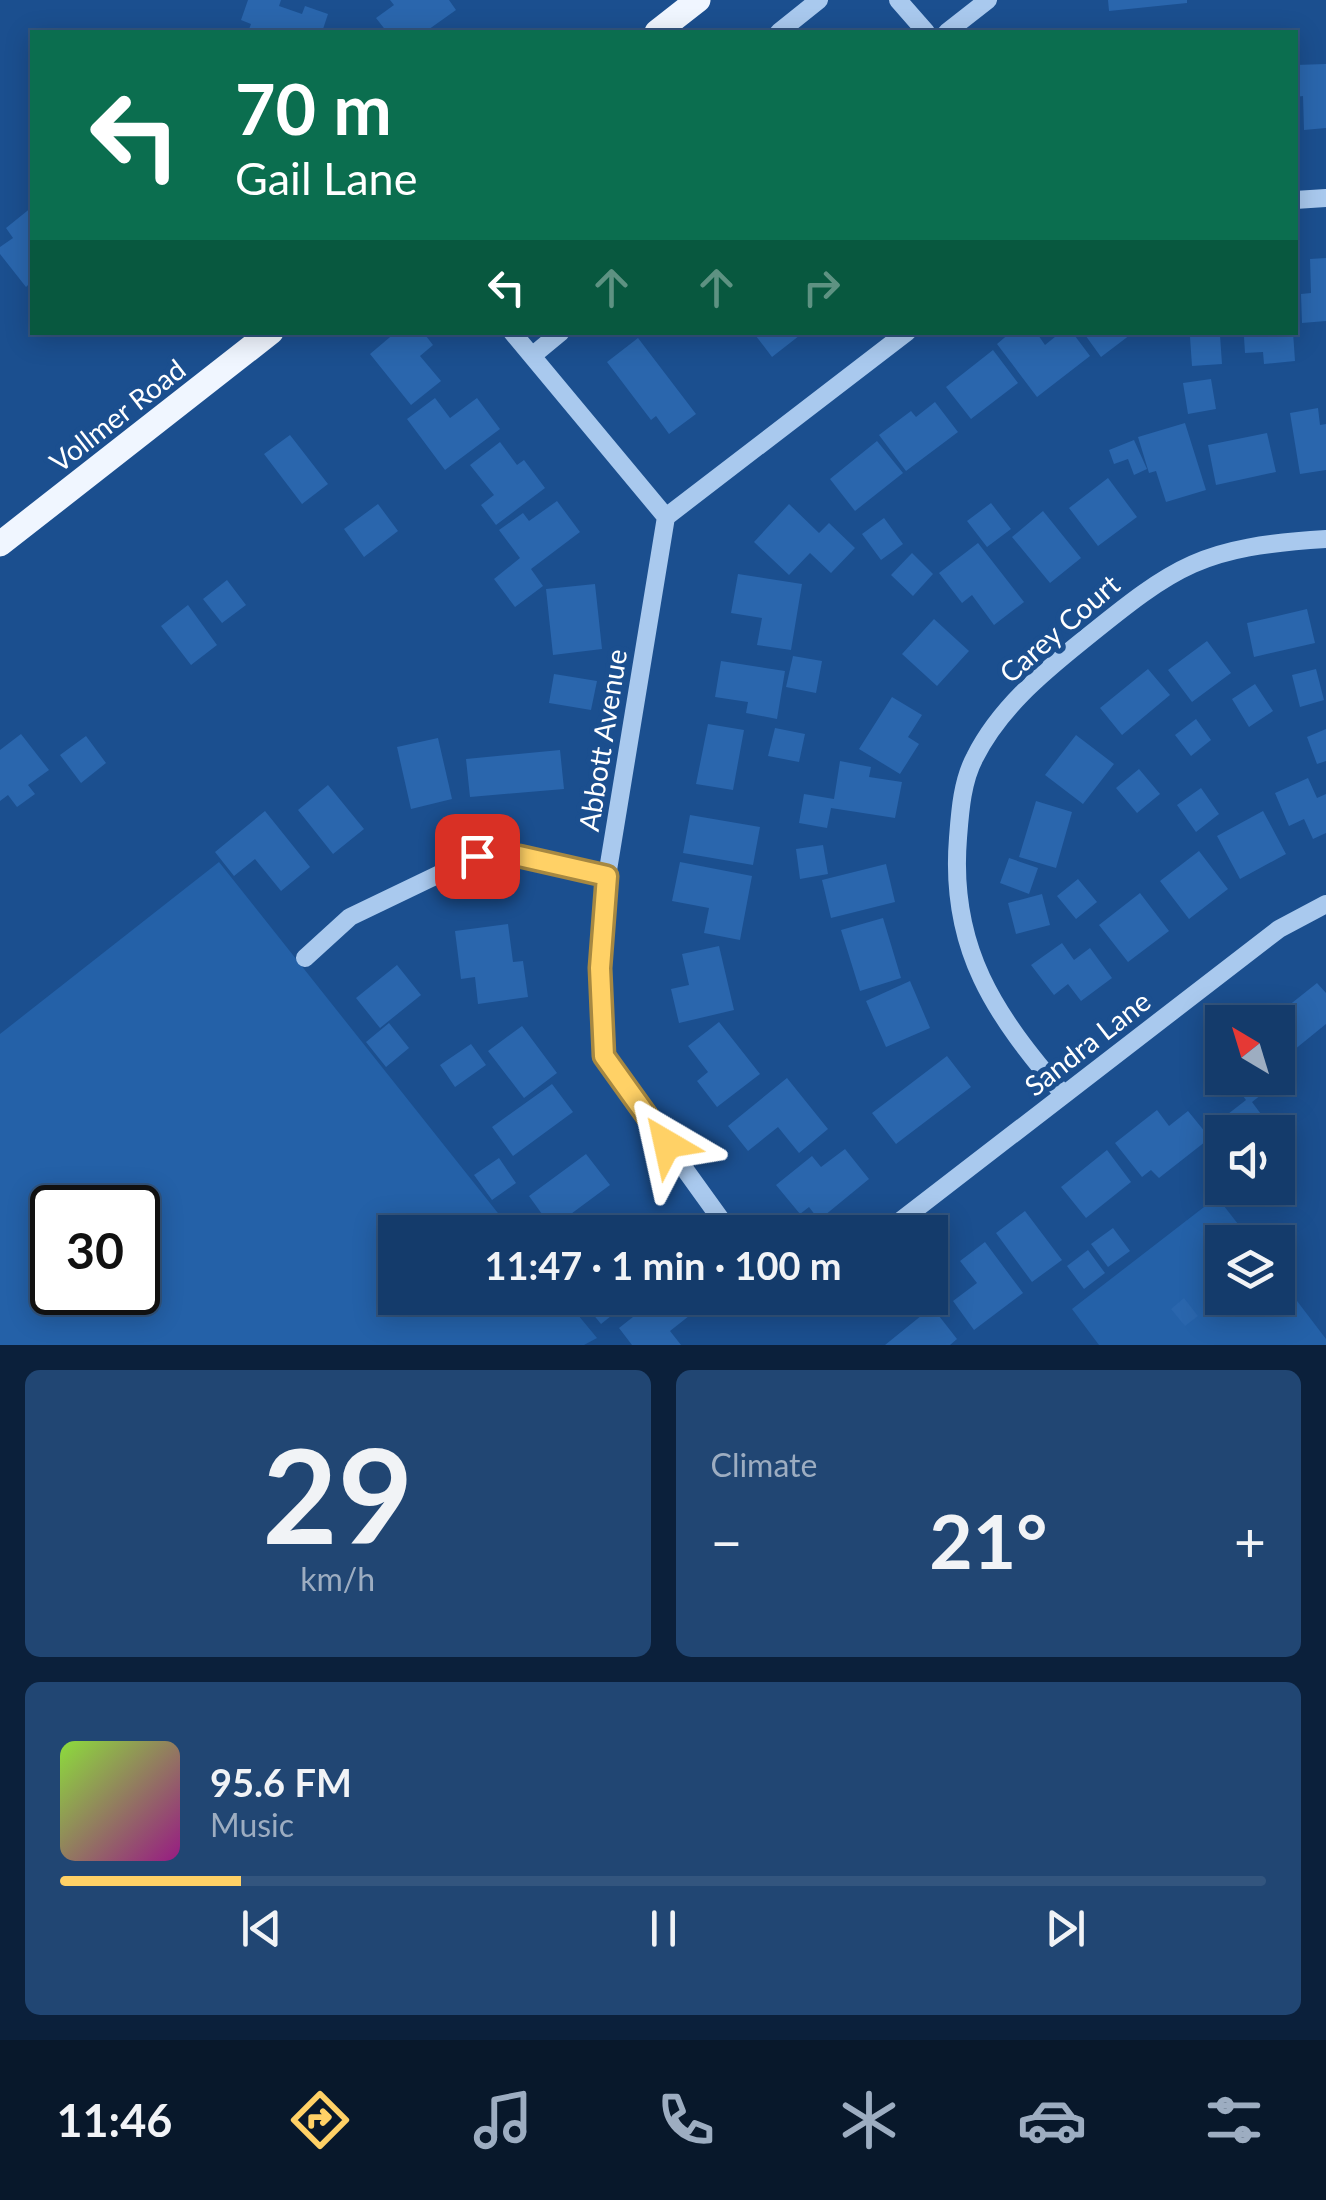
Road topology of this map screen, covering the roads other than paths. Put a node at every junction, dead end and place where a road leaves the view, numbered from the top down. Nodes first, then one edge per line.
1 (698, 0) edge
2 (820, 0) edge
3 (898, 0) edge
4 (988, 0) edge
5 (659, 30) edge
6 (781, 30) edge
7 (924, 30) edge
8 (950, 30) edge
9 (1326, 198) edge
10 (1298, 200) edge
11 (268, 335) edge
12 (514, 335) edge
13 (557, 335) edge
14 (903, 335) edge
15 (532, 356) junction
16 (666, 517) junction
17 (1326, 540) edge
18 (0, 544) edge
19 (607, 876) junction
20 (1326, 904) edge
21 (305, 958) dead end
22 (1064, 1096) junction
23 (718, 1215) edge
24 (908, 1215) edge

1 - 5 main road
2 - 6 street
3 - 7 street
4 - 8 street
9 - 10 street
11 - 18 main road, Vollmer Road
12 - 15 street
13 - 15 street
14 - 16 street
15 - 16 street
16 - 19 street, Abbott Avenue
17 - 22 street, Carey Court
19 - 21 street
19 - 23 street, Abbott Avenue
20 - 22 street, Sandra Lane
22 - 24 street, Sandra Lane

